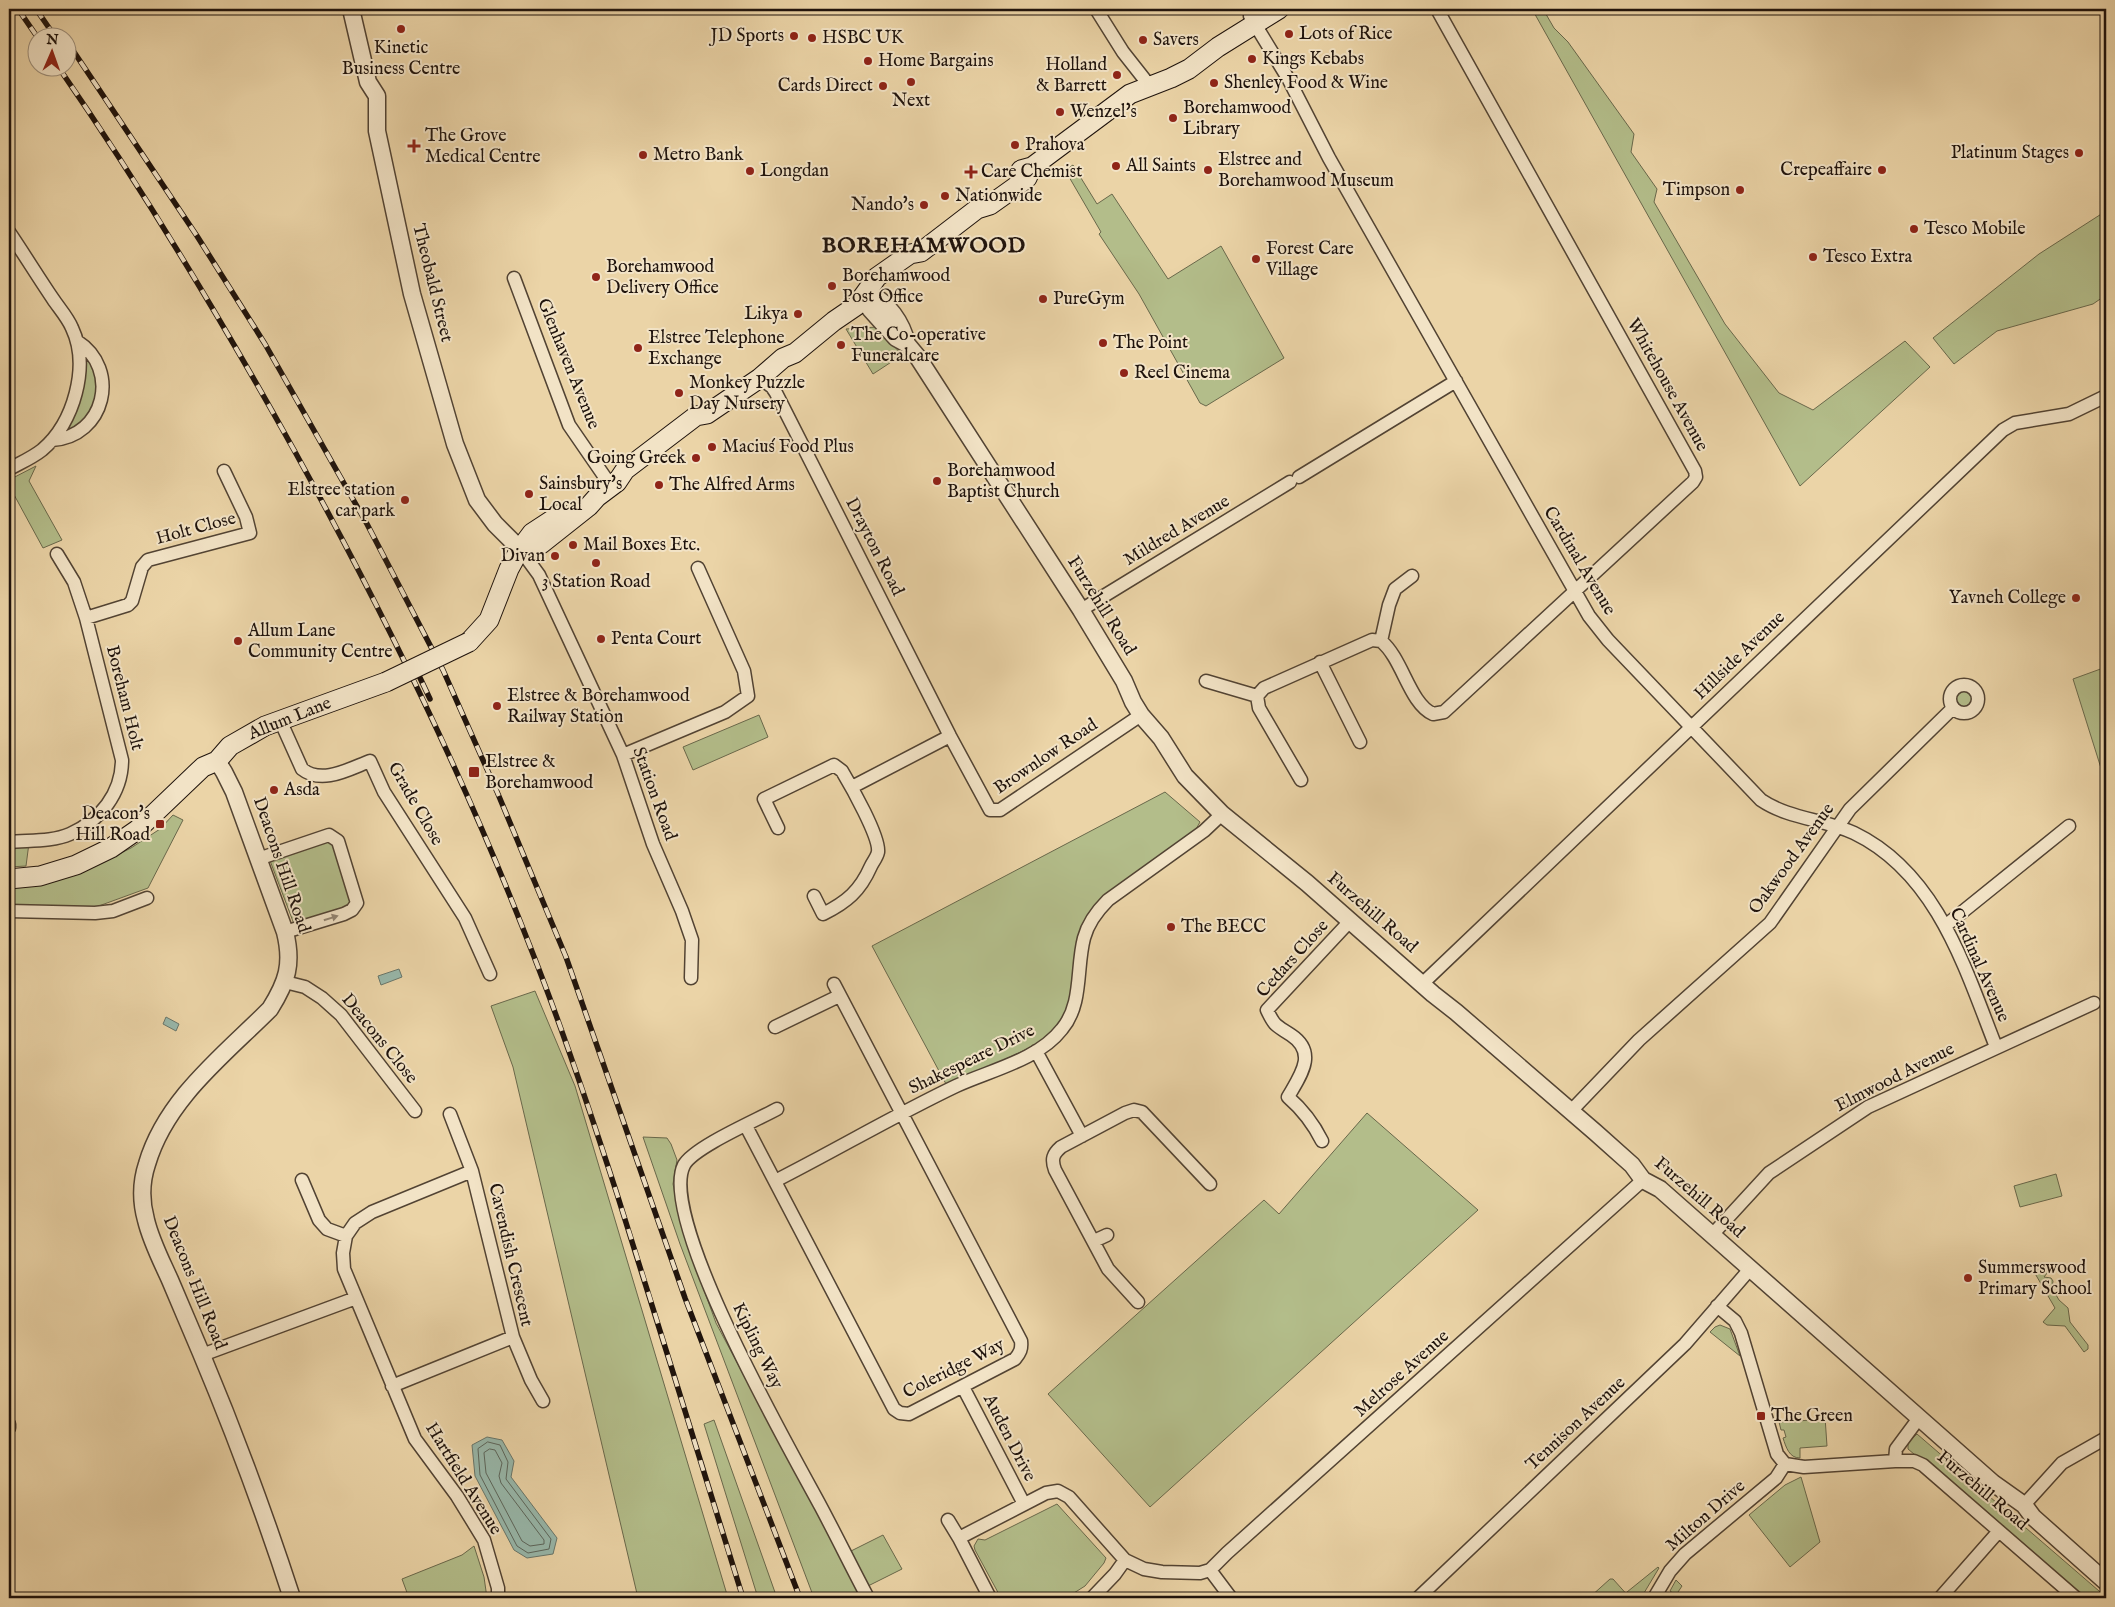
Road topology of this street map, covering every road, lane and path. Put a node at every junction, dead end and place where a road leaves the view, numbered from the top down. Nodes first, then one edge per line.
1 (351, 9) edge
2 (1096, 9) edge
3 (1279, 9) edge
4 (1437, 9) edge
5 (1255, 16) edge
6 (1149, 86) junction
7 (9, 232) edge
8 (514, 278) dead end
9 (868, 292) junction
10 (77, 341) junction
11 (760, 378) junction
12 (1456, 381) junction
13 (2106, 396) edge
14 (52, 440) junction
15 (9, 469) edge
16 (224, 471) dead end
17 (608, 488) junction
18 (520, 549) junction
19 (58, 554) dead end
20 (698, 568) dead end
21 (1412, 576) dead end
22 (1574, 593) junction
23 (1081, 610) junction
24 (86, 618) junction
25 (1381, 641) junction
26 (1320, 662) junction
27 (1206, 681) dead end
28 (1257, 696) junction
29 (1953, 708) dead end
30 (1141, 715) junction
31 (280, 720) junction
32 (1691, 727) junction
33 (950, 736) junction
34 (1360, 742) dead end
35 (623, 755) junction
36 (217, 761) junction
37 (1301, 780) dead end
38 (852, 787) junction
39 (1222, 814) junction
40 (1839, 826) junction
41 (2069, 826) dead end
42 (778, 828) dead end
43 (9, 842) edge
44 (258, 859) junction
45 (9, 879) edge
46 (814, 896) dead end
47 (147, 898) dead end
48 (9, 911) edge
49 (1351, 920) junction
50 (1945, 926) junction
51 (285, 932) junction
52 (490, 974) dead end
53 (691, 978) dead end
54 (285, 982) junction
55 (1422, 984) junction
56 (2094, 1003) dead end
57 (775, 1027) dead end
58 (1996, 1047) junction
59 (1036, 1051) junction
60 (778, 1109) dead end
61 (415, 1111) dead end
62 (1571, 1111) junction
63 (450, 1114) dead end
64 (902, 1114) junction
65 (746, 1126) junction
66 (1082, 1136) junction
67 (1322, 1141) dead end
68 (472, 1171) junction
69 (302, 1180) dead end
70 (1643, 1180) junction
71 (775, 1181) junction
72 (1210, 1184) dead end
73 (1107, 1235) dead end
74 (1712, 1235) junction
75 (346, 1236) junction
76 (1094, 1241) junction
77 (1750, 1269) junction
78 (356, 1298) junction
79 (1138, 1302) dead end
80 (1717, 1306) junction
81 (513, 1337) junction
82 (202, 1355) junction
83 (392, 1386) junction
84 (963, 1387) junction
85 (543, 1401) dead end
86 (1919, 1418) junction
87 (9, 1424) edge
88 (9, 1428) edge
89 (2106, 1438) edge
90 (1894, 1461) junction
91 (1785, 1464) junction
92 (1024, 1504) junction
93 (2024, 1505) junction
94 (948, 1520) dead end
95 (1999, 1531) junction
96 (958, 1538) junction
97 (1125, 1560) junction
98 (1210, 1570) junction
99 (2106, 1582) edge
100 (292, 1598) edge
101 (498, 1598) edge
102 (868, 1598) edge
103 (990, 1598) edge
104 (1092, 1598) edge
105 (1231, 1598) edge
106 (1418, 1598) edge
107 (1654, 1598) edge
108 (1940, 1598) edge
109 (2076, 1598) edge

1 - 18 street, Theobald Street
2 - 6 street
3 - 5 main road
4 - 22 street, Whitehouse Avenue
5 - 6 main road
5 - 12 street, Cardinal Avenue
6 - 9 main road
7 - 10 street
8 - 17 street, Glenhaven Avenue
9 - 11 main road
9 - 23 street, Furzehill Road
10 - 14 street
10 - 14 street
11 - 17 main road
11 - 33 street, Drayton Road
12 - 22 street, Cardinal Avenue
12 - 23 street, Mildred Avenue
13 - 32 street, Hillside Avenue
14 - 15 street
16 - 24 street, Holt Close
17 - 18 main road, Allum Lane
18 - 31 main road, Allum Lane, bridge
18 - 35 street, Station Road
19 - 24 street, Boreham Holt
20 - 35 street
21 - 25 street
22 - 25 street, Whitehouse Avenue
22 - 32 street, Cardinal Avenue
23 - 30 street, Furzehill Road
24 - 43 street, Boreham Holt
25 - 26 street
26 - 28 street
26 - 34 street
27 - 28 street
28 - 37 street
29 - 40 street, Oakwood Avenue
30 - 33 street, Brownlow Road
30 - 39 street, Furzehill Road
31 - 36 main road, Allum Lane
31 - 52 street, Grade Close
32 - 40 street, Cardinal Avenue
32 - 55 street, Hillside Avenue
33 - 38 street
35 - 53 street, Station Road
36 - 44 street, Deacons Hill Road
36 - 45 main road, Allum Lane
38 - 42 street
38 - 46 street
39 - 49 street, Furzehill Road
39 - 59 street, Shakespeare Drive
40 - 50 street, Cardinal Avenue
40 - 62 street, Oakwood Avenue
41 - 50 street
44 - 51 street, Deacons Hill Road
51 -> 44 street
47 - 48 street
49 - 55 street, Furzehill Road
49 - 67 street, Cedars Close
50 - 58 street, Cardinal Avenue
51 - 54 street, Deacons Hill Road
54 - 61 street, Deacons Close
54 - 82 street, Deacons Hill Road
55 - 62 street, Furzehill Road
56 - 58 street, Elmwood Avenue
57 - 64 street, Coleridge Way
58 - 74 street, Elmwood Avenue
59 - 64 street, Shakespeare Drive
59 - 66 street
60 - 65 street, Kipling Way
62 - 70 street, Furzehill Road
63 - 68 street, Cavendish Crescent
64 - 71 street, Shakespeare Drive
64 - 84 street, Coleridge Way
65 - 71 street, Coleridge Way
65 - 102 street, Kipling Way
66 - 72 street
66 - 76 street
68 - 75 street, Cavendish Crescent
68 - 81 street, Cavendish Crescent
69 - 75 street
70 - 74 street, Furzehill Road
70 - 98 street, Melrose Avenue
71 - 84 street, Coleridge Way
73 - 76 street
74 - 77 street, Furzehill Road
75 - 78 street, Hartfield Avenue
76 - 79 street
77 - 80 street, Tennison Avenue
77 - 86 street, Furzehill Road
78 - 82 street
78 - 83 street, Hartfield Avenue
80 - 91 street
80 - 106 street, Tennison Avenue
81 - 83 street, Cavendish Crescent
81 - 85 street
82 - 100 street, Deacons Hill Road
83 - 101 street, Hartfield Avenue
84 - 92 street, Auden Drive
86 - 90 street
86 - 93 street, Furzehill Road
87 - 88 street
89 - 93 street
90 - 91 street
90 - 95 street, Furzehill Road
91 - 107 street, Milton Drive
92 - 96 street
92 - 97 street
93 - 99 street, Furzehill Road
94 - 96 street
95 - 108 street
95 - 109 street, Furzehill Road
96 - 103 street
97 - 98 street
97 - 104 street
98 - 105 street

